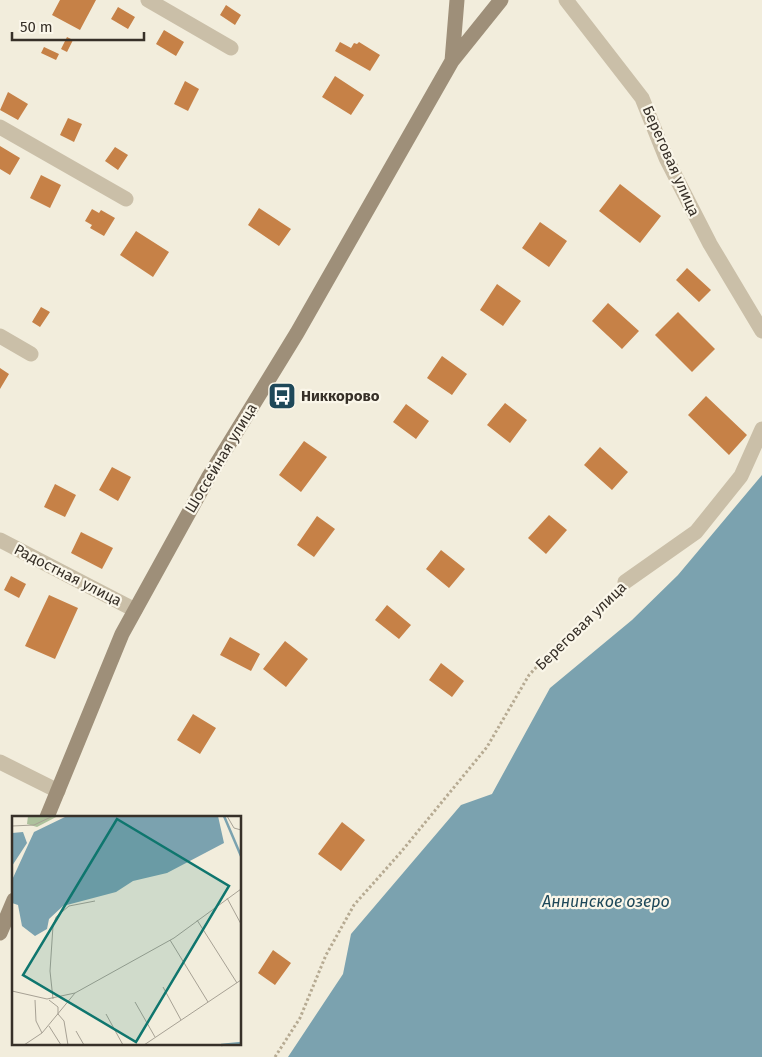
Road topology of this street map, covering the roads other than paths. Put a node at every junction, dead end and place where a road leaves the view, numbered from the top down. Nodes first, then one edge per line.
1 (148, 0) edge
2 (457, 0) edge
3 (501, 0) edge
4 (566, 0) edge
5 (231, 48) dead end
6 (452, 61) junction
7 (0, 127) edge
8 (126, 199) dead end
9 (762, 331) edge
10 (0, 336) edge
11 (31, 354) dead end
12 (762, 429) edge
13 (0, 540) edge
14 (625, 582) road end
15 (135, 610) junction
16 (0, 762) edge
17 (58, 791) junction
18 (47, 816) edge
19 (12, 905) edge
20 (0, 933) edge

1 - 5 street
2 - 6 main road
3 - 6 main road, Шоссейная улица
4 - 9 street, Береговая улица
6 - 15 main road, Шоссейная улица
7 - 8 street
10 - 11 street
12 - 14 street, Береговая улица
13 - 15 street, Радостная улица
15 - 17 main road, Шоссейная улица
16 - 17 street
17 - 18 main road, Шоссейная улица
19 - 20 main road

